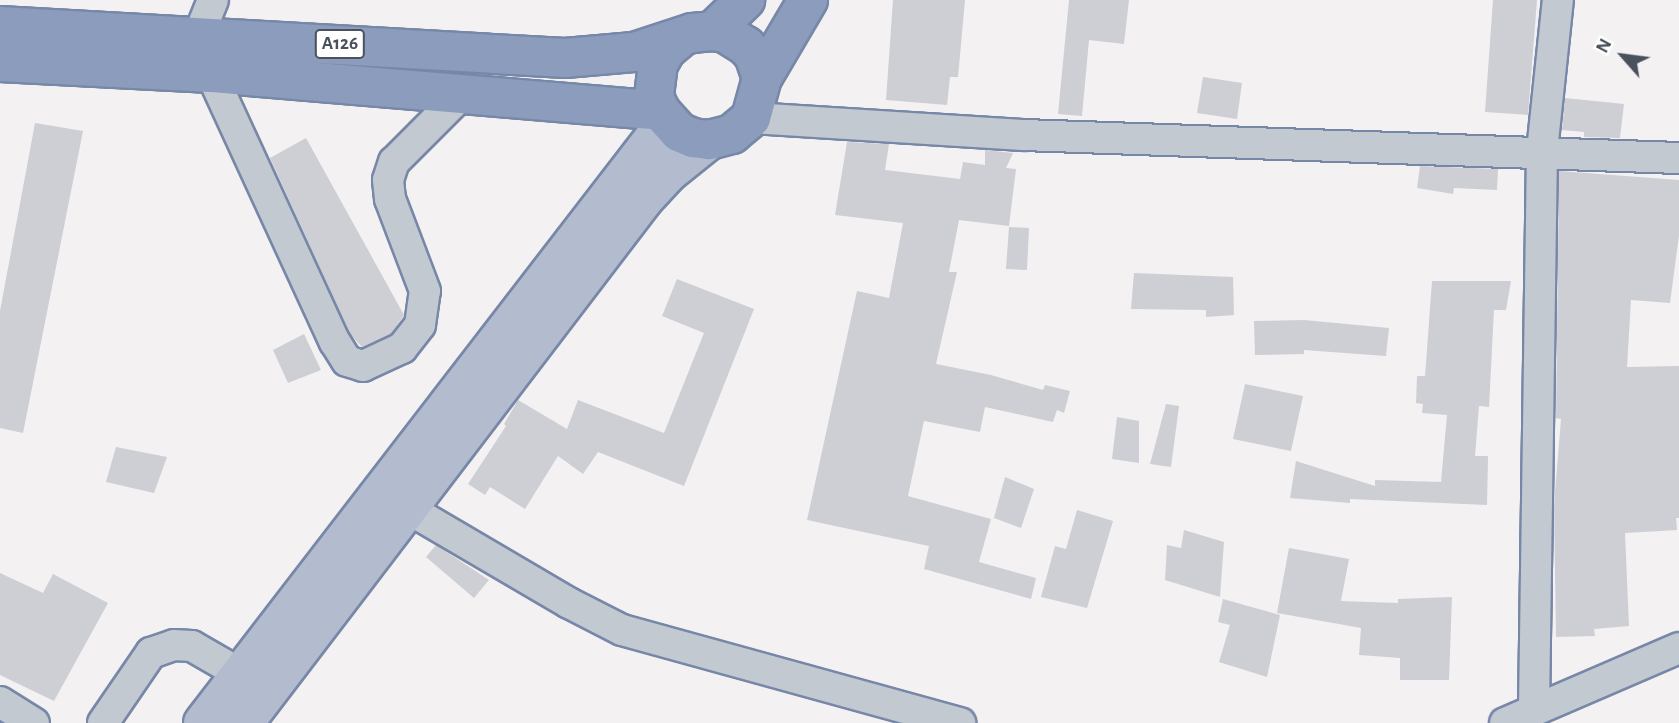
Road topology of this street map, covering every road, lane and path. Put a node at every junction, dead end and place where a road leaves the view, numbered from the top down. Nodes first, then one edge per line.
1 (213, 0) edge
2 (745, 0) edge
3 (808, 0) edge
4 (1558, 0) edge
5 (0, 26) edge
6 (696, 35) junction
7 (198, 37) junction
8 (0, 62) edge
9 (211, 72) junction
10 (762, 78) junction
11 (463, 93) junction
12 (663, 116) junction
13 (751, 118) junction
14 (709, 140) junction
15 (1542, 151) junction
16 (1679, 158) edge
17 (407, 508) junction
18 (1679, 648) edge
19 (239, 673) junction
20 (0, 702) edge
21 (1534, 709) junction
22 (34, 723) edge
23 (103, 723) edge
24 (202, 723) edge
25 (244, 723) edge
26 (960, 723) edge
27 (1505, 723) edge

1 - 7 street
2 - 6 highway, A126
3 - 10 highway
4 - 15 street
5 - 7 highway, A126
6 - 7 highway, A126
6 - 10 highway
6 - 12 highway, A126
8 - 9 highway, A126
9 - 11 highway, A126
9 - 11 street
10 - 13 highway
11 - 12 highway, A126
12 - 14 highway, A126
12 - 19 main road
13 - 14 highway
13 - 15 street
14 - 17 main road
15 - 16 street
15 - 21 street
17 - 25 main road
17 - 26 street
18 - 21 street
19 - 23 street
19 - 24 main road
20 - 22 street
21 - 27 street

